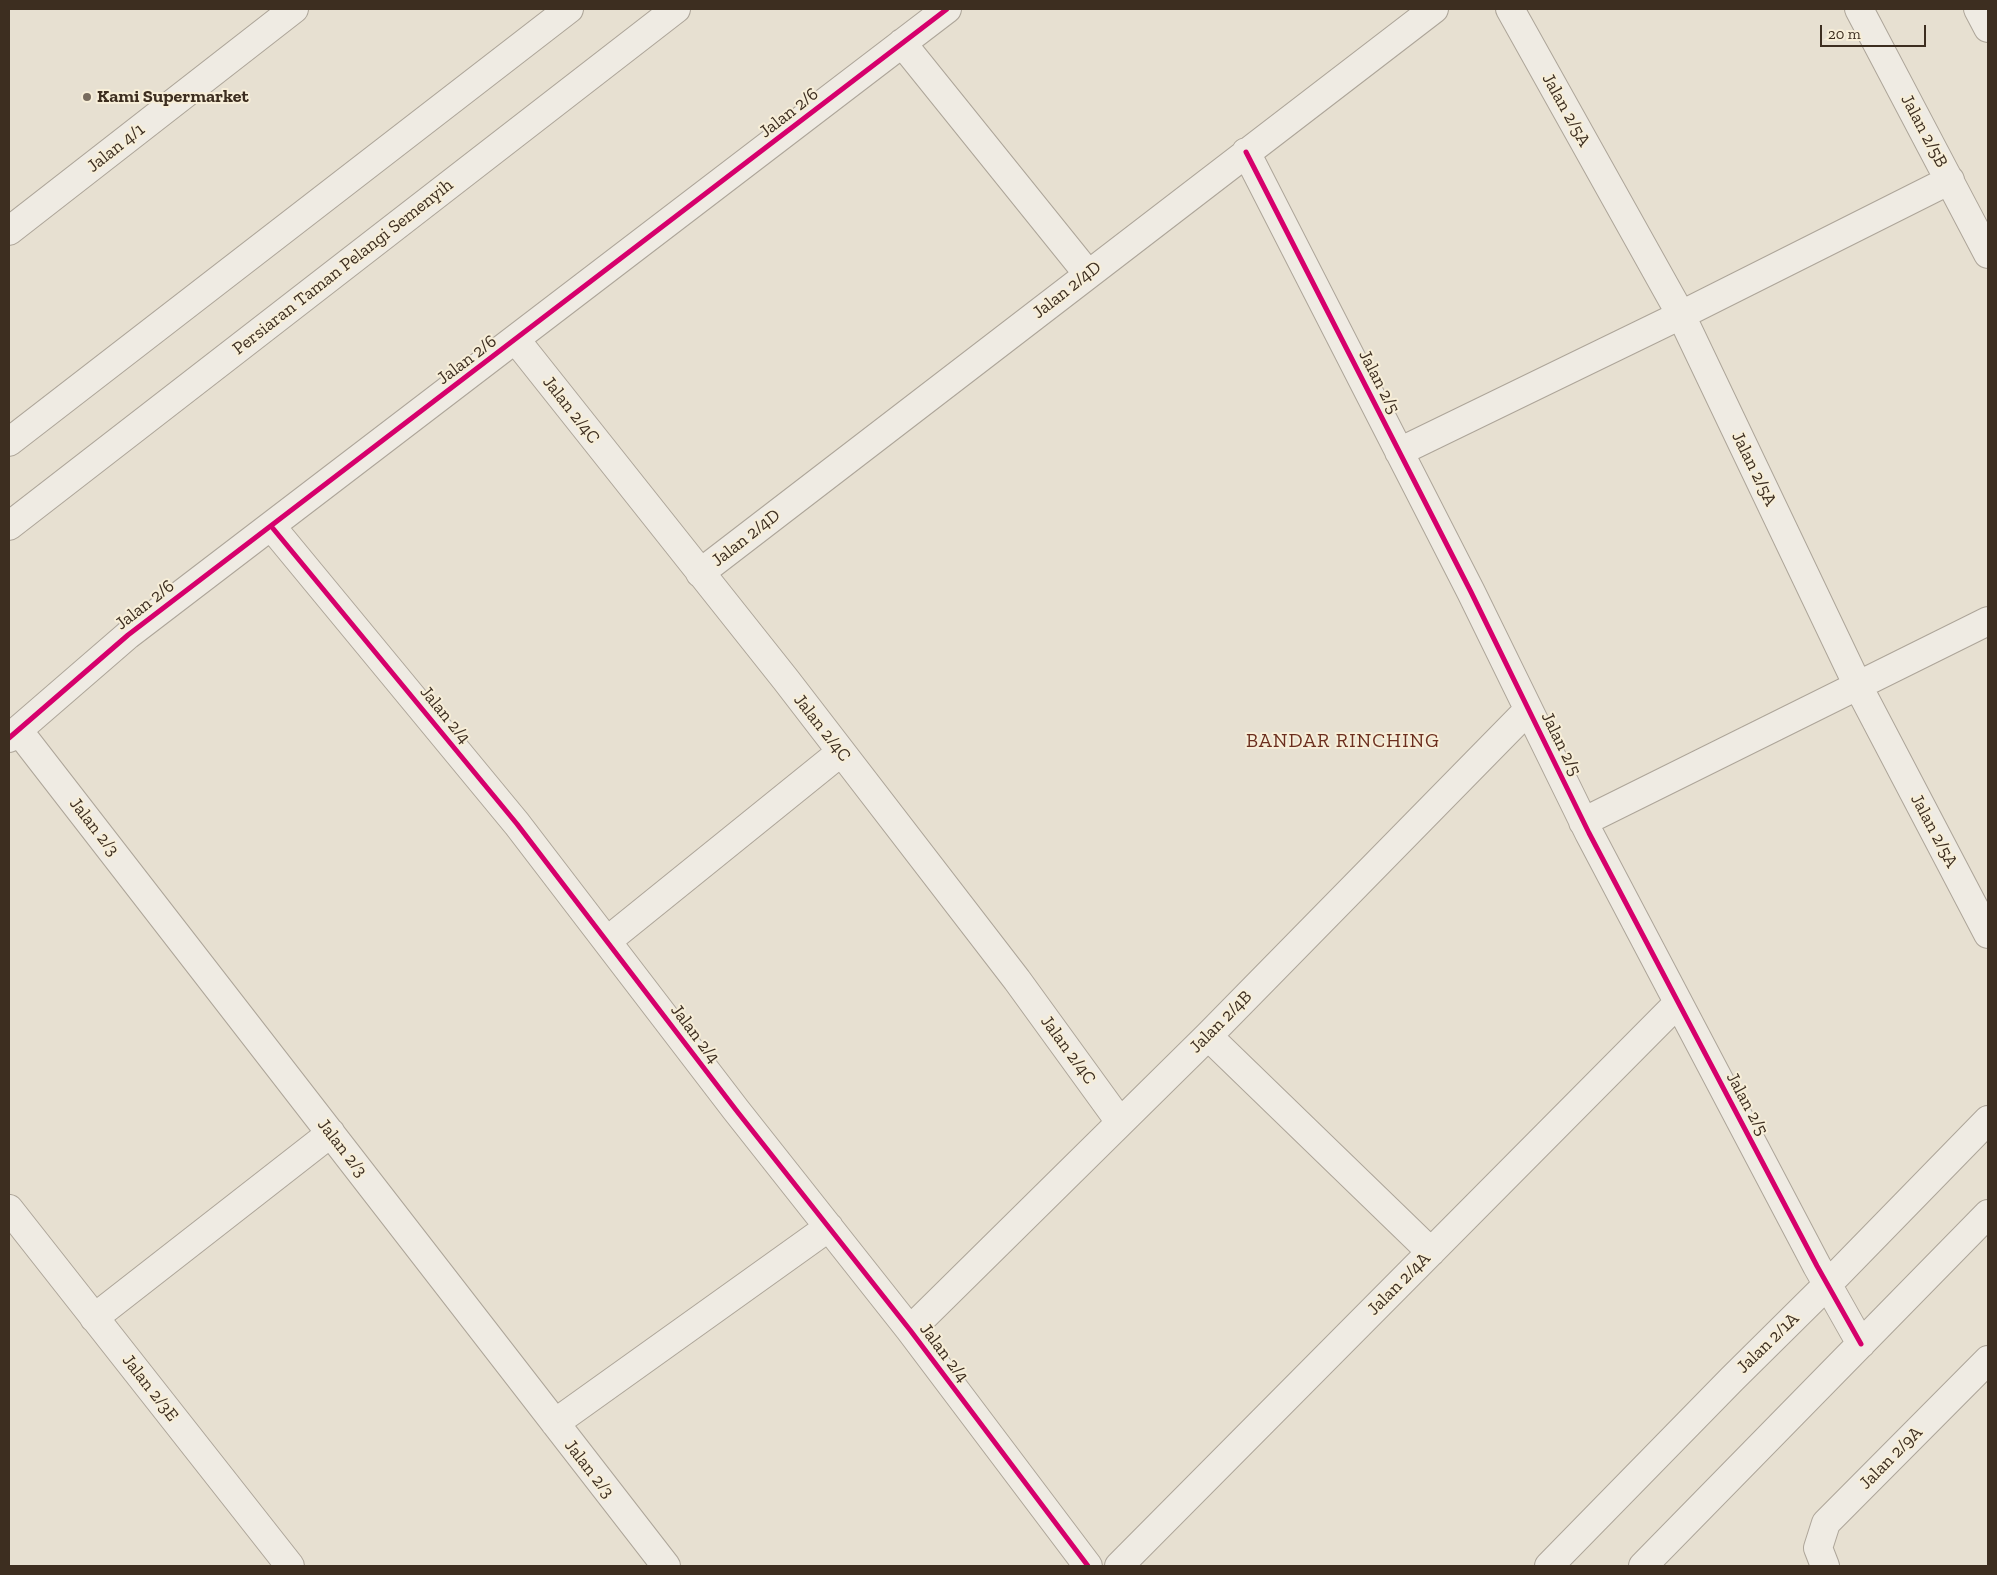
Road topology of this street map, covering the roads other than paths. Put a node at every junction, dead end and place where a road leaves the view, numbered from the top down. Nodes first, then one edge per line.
1 (568, 9) edge
2 (676, 9) edge
3 (947, 9) edge
4 (1434, 9) edge
5 (1510, 9) edge
6 (1859, 9) edge
7 (1978, 9) edge
8 (284, 12) edge
9 (1988, 28) edge
10 (902, 43) junction
11 (1246, 152) junction
12 (1950, 180) junction
13 (9, 231) edge
14 (1988, 254) edge
15 (1088, 274) junction
16 (1681, 315) junction
17 (516, 340) junction
18 (9, 442) edge
19 (1399, 452) junction
20 (9, 526) edge
21 (271, 526) junction
22 (700, 573) junction
23 (1988, 621) edge
24 (1858, 686) junction
25 (1528, 710) junction
26 (14, 734) edge
27 (841, 752) junction
28 (1583, 822) junction
29 (1988, 934) edge
30 (607, 941) junction
31 (1678, 1002) junction
32 (1208, 1036) junction
33 (1988, 1120) edge
34 (1120, 1122) junction
35 (331, 1133) junction
36 (9, 1210) edge
37 (1988, 1214) edge
38 (829, 1228) junction
39 (1431, 1252) junction
40 (1827, 1285) junction
41 (94, 1318) junction
42 (910, 1330) junction
43 (1861, 1344) junction
44 (1988, 1360) edge
45 (555, 1423) junction
46 (290, 1566) edge
47 (666, 1566) edge
48 (1088, 1566) edge
49 (1119, 1566) edge
50 (1550, 1566) edge
51 (1643, 1566) edge
52 (1825, 1566) edge

1 - 18 street
2 - 20 street, Persiaran Taman Pelangi Semenyih
3 - 10 street, Jalan 2/6
4 - 11 street, Jalan 2/4D
5 - 16 street, Jalan 2/5A
6 - 12 street, Jalan 2/5B
7 - 9 street
8 - 13 street, Jalan 4/1
10 - 15 street
10 - 17 street, Jalan 2/6
11 - 15 street, Jalan 2/4D
11 - 19 street, Jalan 2/5
12 - 14 street, Jalan 2/5B
12 - 16 street
15 - 22 street, Jalan 2/4D
16 - 19 street
16 - 24 street, Jalan 2/5A
17 - 21 street, Jalan 2/6
17 - 22 street, Jalan 2/4C
19 - 25 street, Jalan 2/5
21 - 26 street, Jalan 2/6
21 - 30 street, Jalan 2/4
22 - 27 street, Jalan 2/4C
23 - 24 street
24 - 28 street
24 - 29 street, Jalan 2/5A
25 - 28 street, Jalan 2/5
25 - 32 street, Jalan 2/4B
26 - 35 street, Jalan 2/3
27 - 30 street
27 - 34 street, Jalan 2/4C
28 - 31 street, Jalan 2/5
30 - 38 street, Jalan 2/4
31 - 39 street, Jalan 2/4A
31 - 40 street, Jalan 2/5
32 - 34 street, Jalan 2/4B
32 - 39 street
33 - 40 street, Jalan 2/1A
34 - 42 street, Jalan 2/4B
35 - 41 street
35 - 45 street, Jalan 2/3
36 - 41 street, Jalan 2/3E
37 - 43 street
38 - 42 street, Jalan 2/4
38 - 45 street
39 - 49 street, Jalan 2/4A
40 - 43 street, Jalan 2/5
40 - 50 street, Jalan 2/1A
41 - 46 street, Jalan 2/3E
42 - 48 street, Jalan 2/4
43 - 51 street
44 - 52 street, Jalan 2/9A
45 - 47 street, Jalan 2/3

